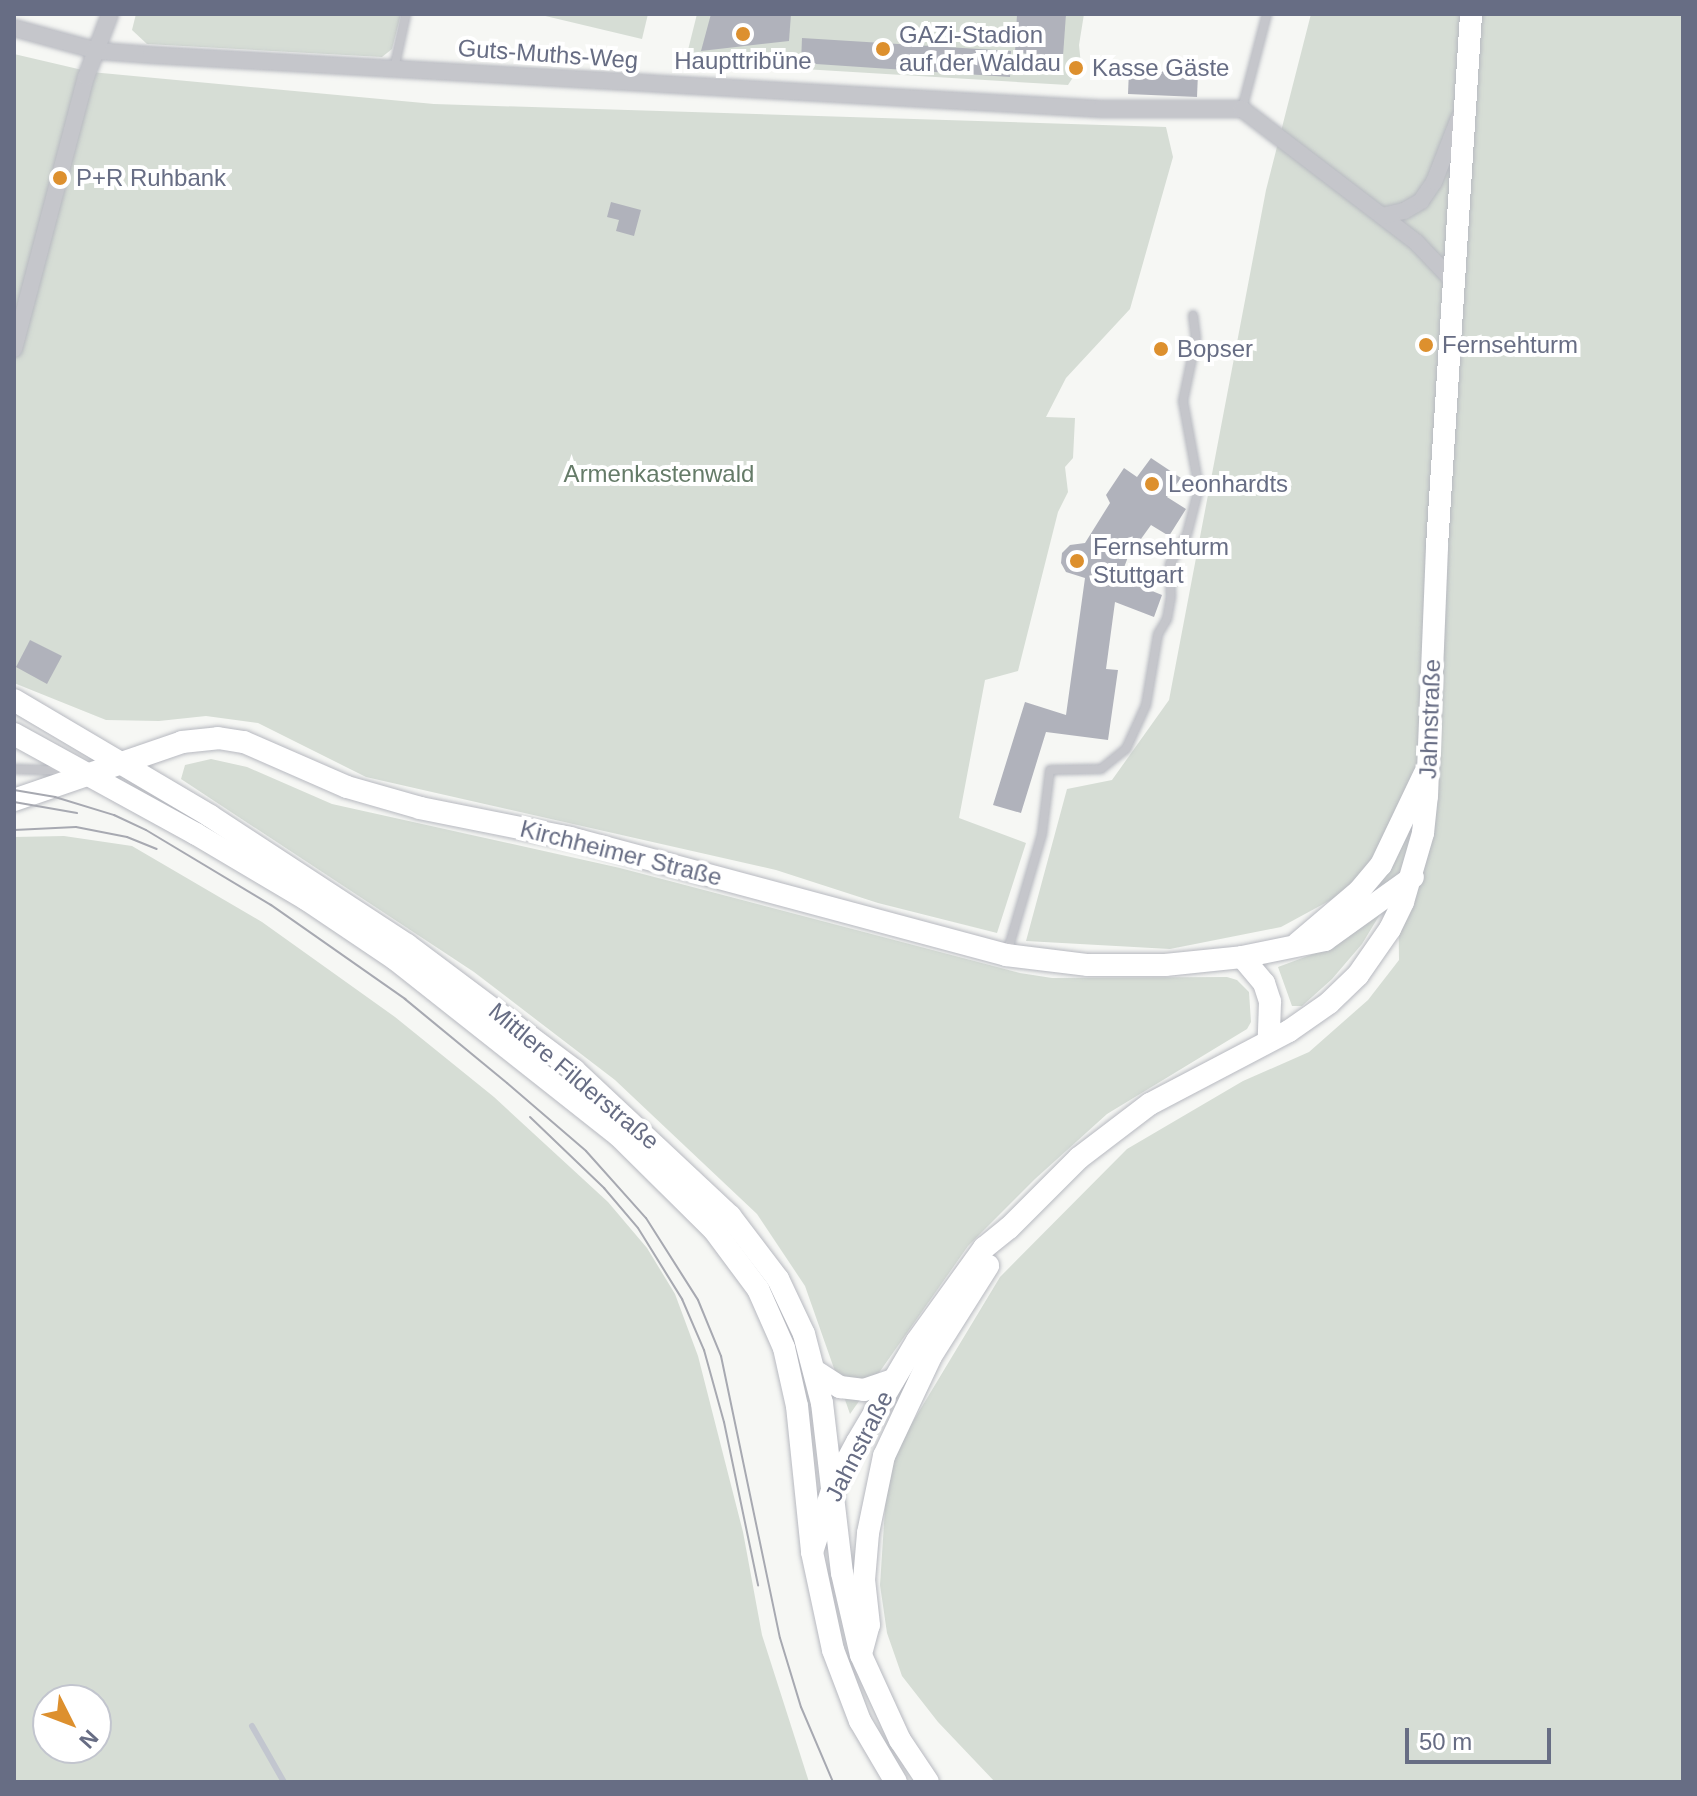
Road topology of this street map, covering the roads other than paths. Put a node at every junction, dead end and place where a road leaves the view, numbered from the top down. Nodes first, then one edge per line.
1 (110, 14) edge
2 (406, 14) edge
3 (1267, 14) edge
4 (1471, 14) edge
5 (14, 28) edge
6 (98, 51) junction
7 (394, 70) junction
8 (1465, 105) junction
9 (1242, 109) junction
10 (1382, 216) junction
11 (1456, 284) junction
12 (1193, 315) dead end
13 (14, 349) edge
14 (14, 700) edge
15 (14, 734) edge
16 (119, 763) junction
17 (1428, 768) junction
18 (14, 769) edge
19 (87, 774) junction
20 (14, 800) edge
21 (1413, 877) junction
22 (1298, 943) junction
23 (1006, 955) junction
24 (1242, 957) junction
25 (1269, 1040) junction
26 (1009, 1228) junction
27 (815, 1371) junction
28 (893, 1380) junction
29 (833, 1487) junction
30 (812, 1552) junction
31 (861, 1655) junction
32 (896, 1782) edge
33 (928, 1782) edge

1 - 6 street
2 - 7 lane
3 - 9 lane
4 - 8 main road, Jahnstraße
5 - 6 street, Guts-Muths-Weg
6 - 7 street, Guts-Muths-Weg
6 - 13 street
7 - 9 street, Guts-Muths-Weg
8 - 10 street
8 - 11 main road, Jahnstraße
9 - 10 street
10 - 11 street
11 - 17 main road, Jahnstraße
12 - 23 lane
14 - 16 main road, Mittlere Filderstraße
15 - 19 main road, Mittlere Filderstraße
16 - 19 main road, Kirchheimer Straße
16 - 23 main road, Kirchheimer Straße
16 - 27 main road, Mittlere Filderstraße
17 - 21 main road, Jahnstraße
17 - 22 main road, Kirchheimer Straße
18 - 19 lane
19 - 20 main road, Kirchheimer Straße
19 - 30 main road, Mittlere Filderstraße
21 - 22 main road, Kirchheimer Straße
21 - 25 main road, Jahnstraße
22 - 24 main road, Kirchheimer Straße
23 - 24 main road, Kirchheimer Straße
24 - 25 main road
25 - 26 main road, Jahnstraße
26 - 28 main road, Jahnstraße
26 - 31 main road, Jahnstraße
27 - 28 main road
27 - 29 main road, Mittlere Filderstraße
28 - 29 main road, Jahnstraße
29 - 30 main road, Jahnstraße
29 - 31 main road, Mittlere Filderstraße
30 - 32 main road
31 - 33 main road

